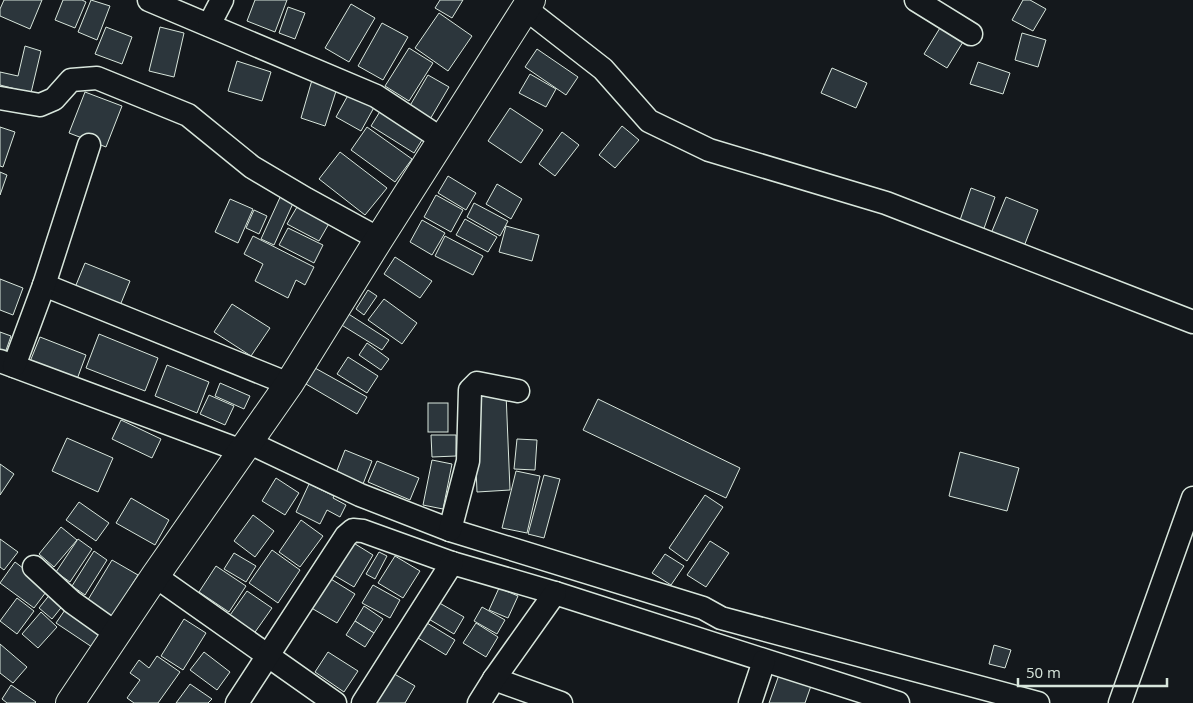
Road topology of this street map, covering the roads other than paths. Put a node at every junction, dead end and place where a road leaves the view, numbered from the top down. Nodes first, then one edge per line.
1 (149, 0) edge
2 (222, 0) edge
3 (916, 0) edge
4 (528, 5) edge
5 (209, 25) junction
6 (970, 34) dead end
7 (0, 98) edge
8 (443, 140) junction
9 (90, 145) dead end
10 (379, 239) junction
11 (44, 286) junction
12 (1193, 322) edge
13 (7, 364) edge
14 (289, 384) junction
15 (518, 391) dead end
16 (245, 446) junction
17 (1193, 498) edge
18 (450, 530) junction
19 (452, 563) junction
20 (34, 567) dead end
21 (155, 576) junction
22 (556, 593) junction
23 (117, 634) junction
24 (268, 655) junction
25 (764, 661) junction
26 (494, 679) junction
27 (866, 699) edge
28 (70, 703) edge
29 (237, 703) edge
30 (335, 703) edge
31 (363, 703) edge
32 (478, 703) edge
33 (561, 703) edge
34 (750, 703) edge
35 (898, 703) edge
36 (1038, 703) edge
37 (1120, 703) edge

1 - 5 street
2 - 5 street
3 - 6 street
4 - 8 main road
4 - 12 street
5 - 8 street
7 - 10 street
8 - 10 main road
9 - 11 street
10 - 14 main road
11 - 13 street
11 - 14 street
13 - 16 street
14 - 16 main road
15 - 18 street
16 - 18 street
16 - 21 main road
17 - 37 street
18 - 36 street
19 - 22 street
19 - 24 street
19 - 31 street
20 - 23 street
21 - 23 main road
21 - 24 street
22 - 25 street
22 - 26 street
23 - 28 main road
24 - 29 street
24 - 30 street
25 - 27 street
25 - 34 street
26 - 32 street
26 - 33 street
27 - 35 street

